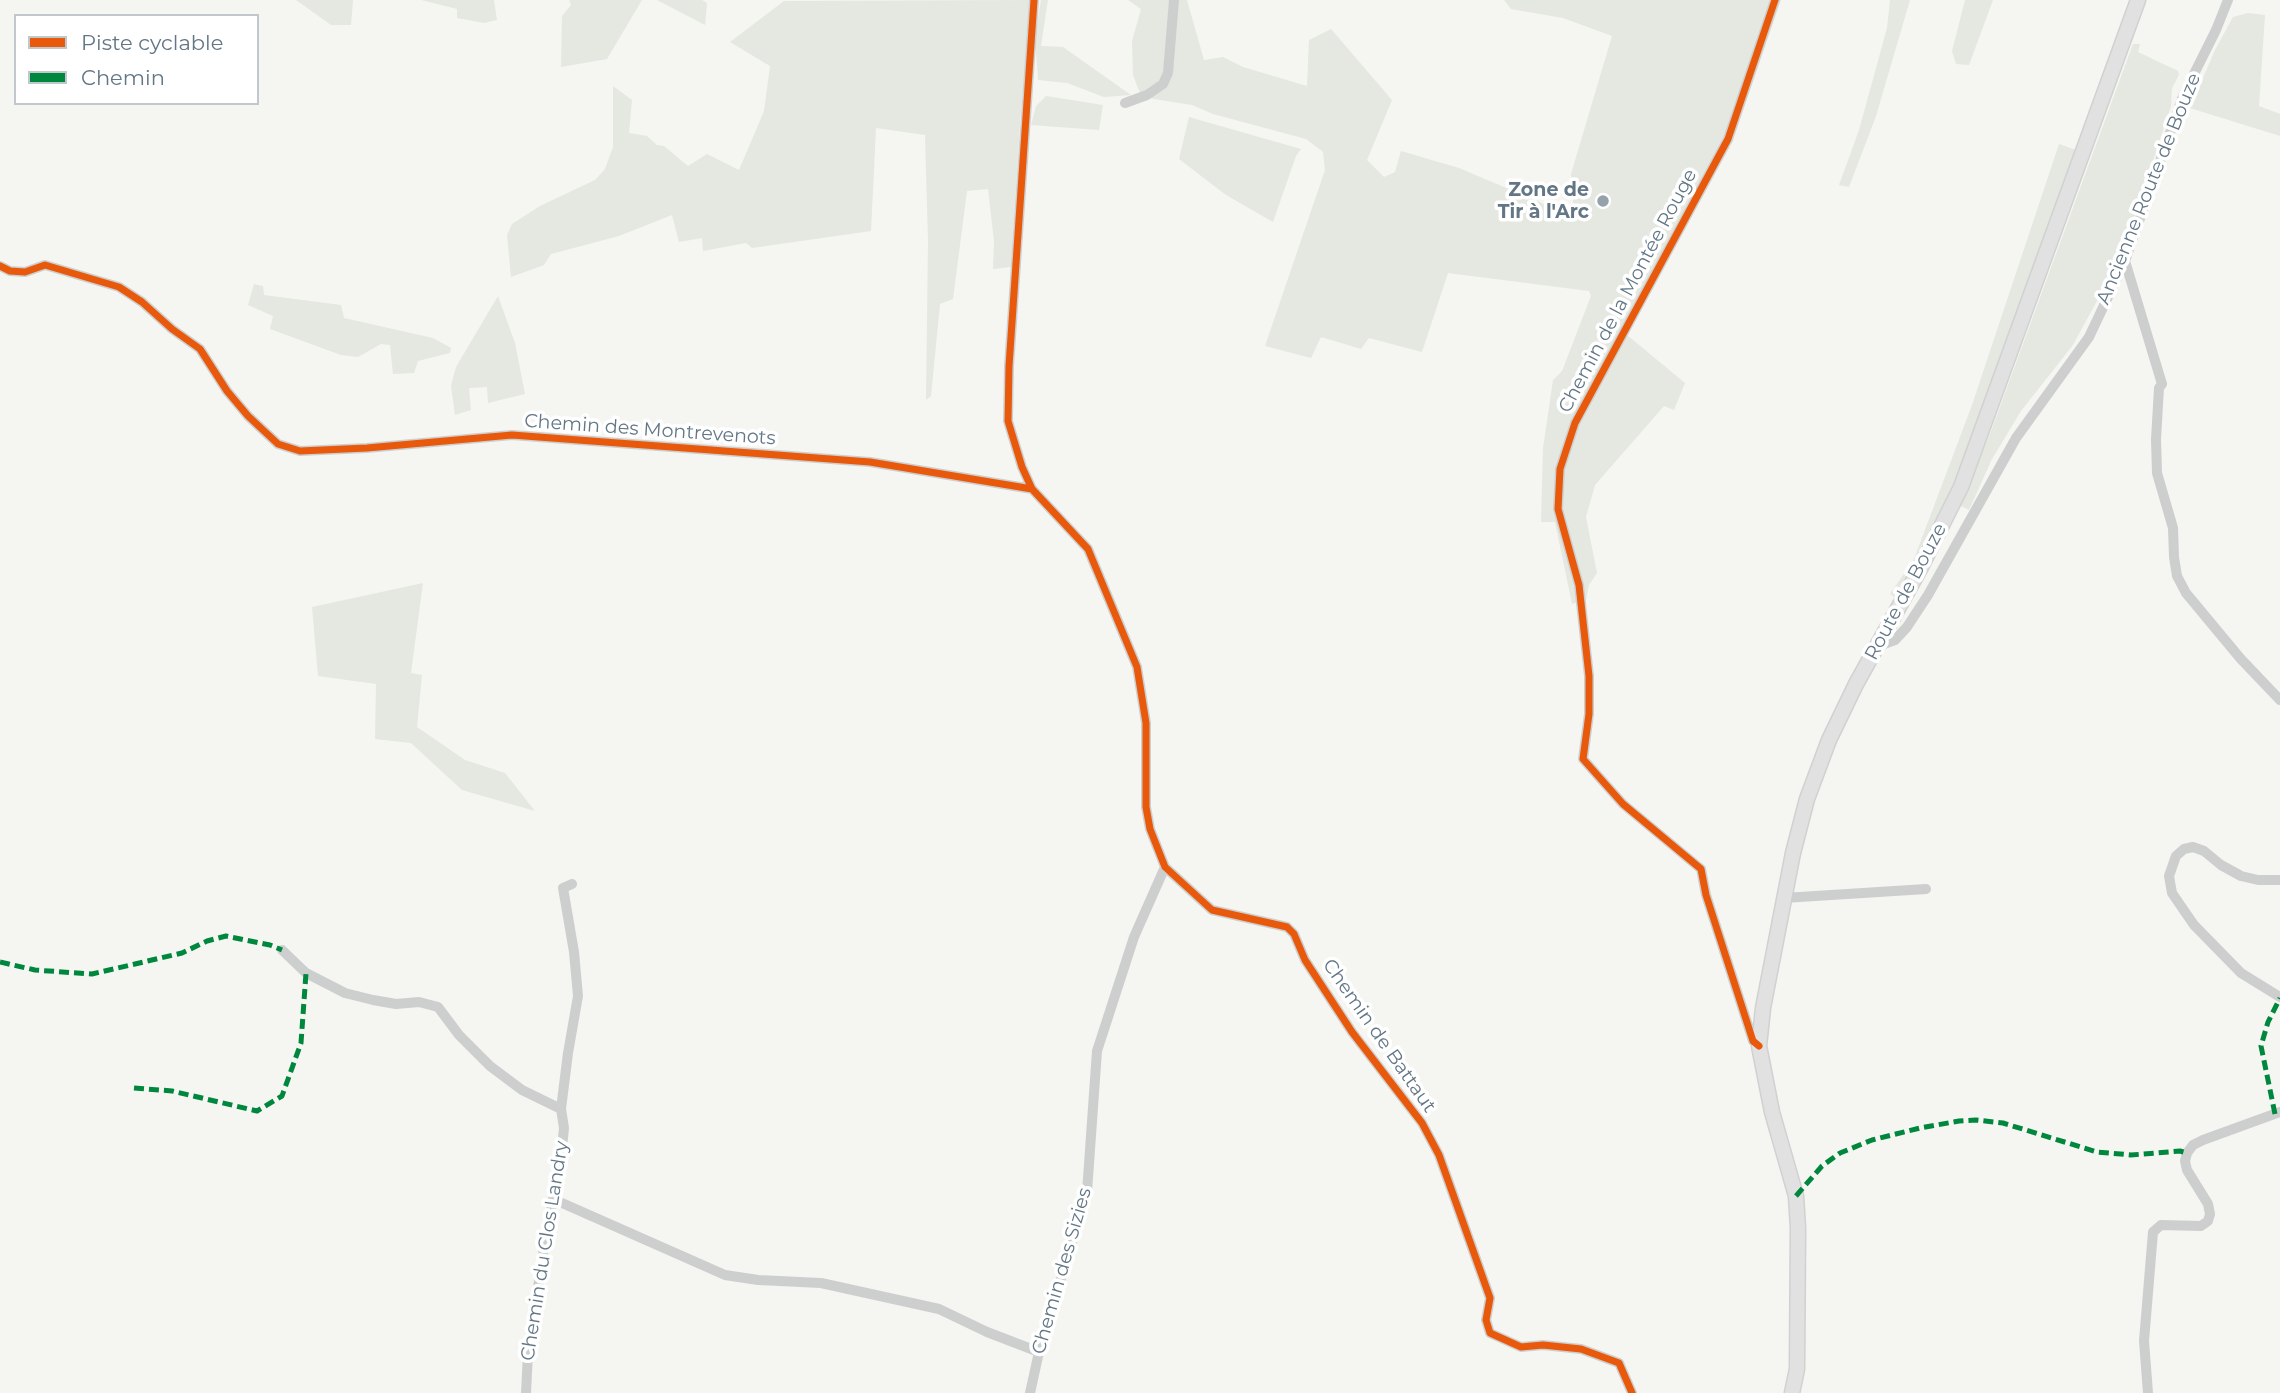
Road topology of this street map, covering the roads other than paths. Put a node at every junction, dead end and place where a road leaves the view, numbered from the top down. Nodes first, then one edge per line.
1 (1034, 0) edge
2 (1174, 0) edge
3 (1775, 0) edge
4 (2138, 0) edge
5 (2228, 0) edge
6 (1125, 103) dead end
7 (2124, 261) junction
8 (0, 267) edge
9 (1032, 489) junction
10 (1876, 648) junction
11 (2280, 700) edge
12 (1166, 867) junction
13 (2280, 880) edge
14 (572, 884) dead end
15 (1926, 889) dead end
16 (1784, 898) junction
17 (282, 950) dead end
18 (2280, 997) edge
19 (1759, 1046) junction
20 (561, 1109) junction
21 (2280, 1112) edge
22 (553, 1199) junction
23 (1039, 1352) junction
24 (526, 1393) edge
25 (1030, 1393) edge
26 (1632, 1393) edge
27 (1792, 1393) edge
28 (2148, 1393) edge

1 - 9 street
2 - 6 street
3 - 19 street, Chemin de la Montée Rouge
4 - 10 main road, Route de Bouze
5 - 7 street, Ancienne Route de Bouze
7 - 10 street, Ancienne Route de Bouze
7 - 11 street
8 - 9 street, Chemin des Montrevenots
9 - 12 street, Chemin de Battaut
10 - 16 main road, Route de Bouze
12 - 23 street, Chemin des Sizies
12 - 26 street, Chemin de Battaut
13 - 18 street
14 - 20 street, Chemin du Clos Landry
15 - 16 street
16 - 19 main road, Route de Bouze
17 - 20 street
19 - 27 main road, Route de Bouze
20 - 22 street, Chemin du Clos Landry
21 - 28 street
22 - 23 street
22 - 24 street, Chemin du Clos Landry
23 - 25 street, Chemin des Sizies

